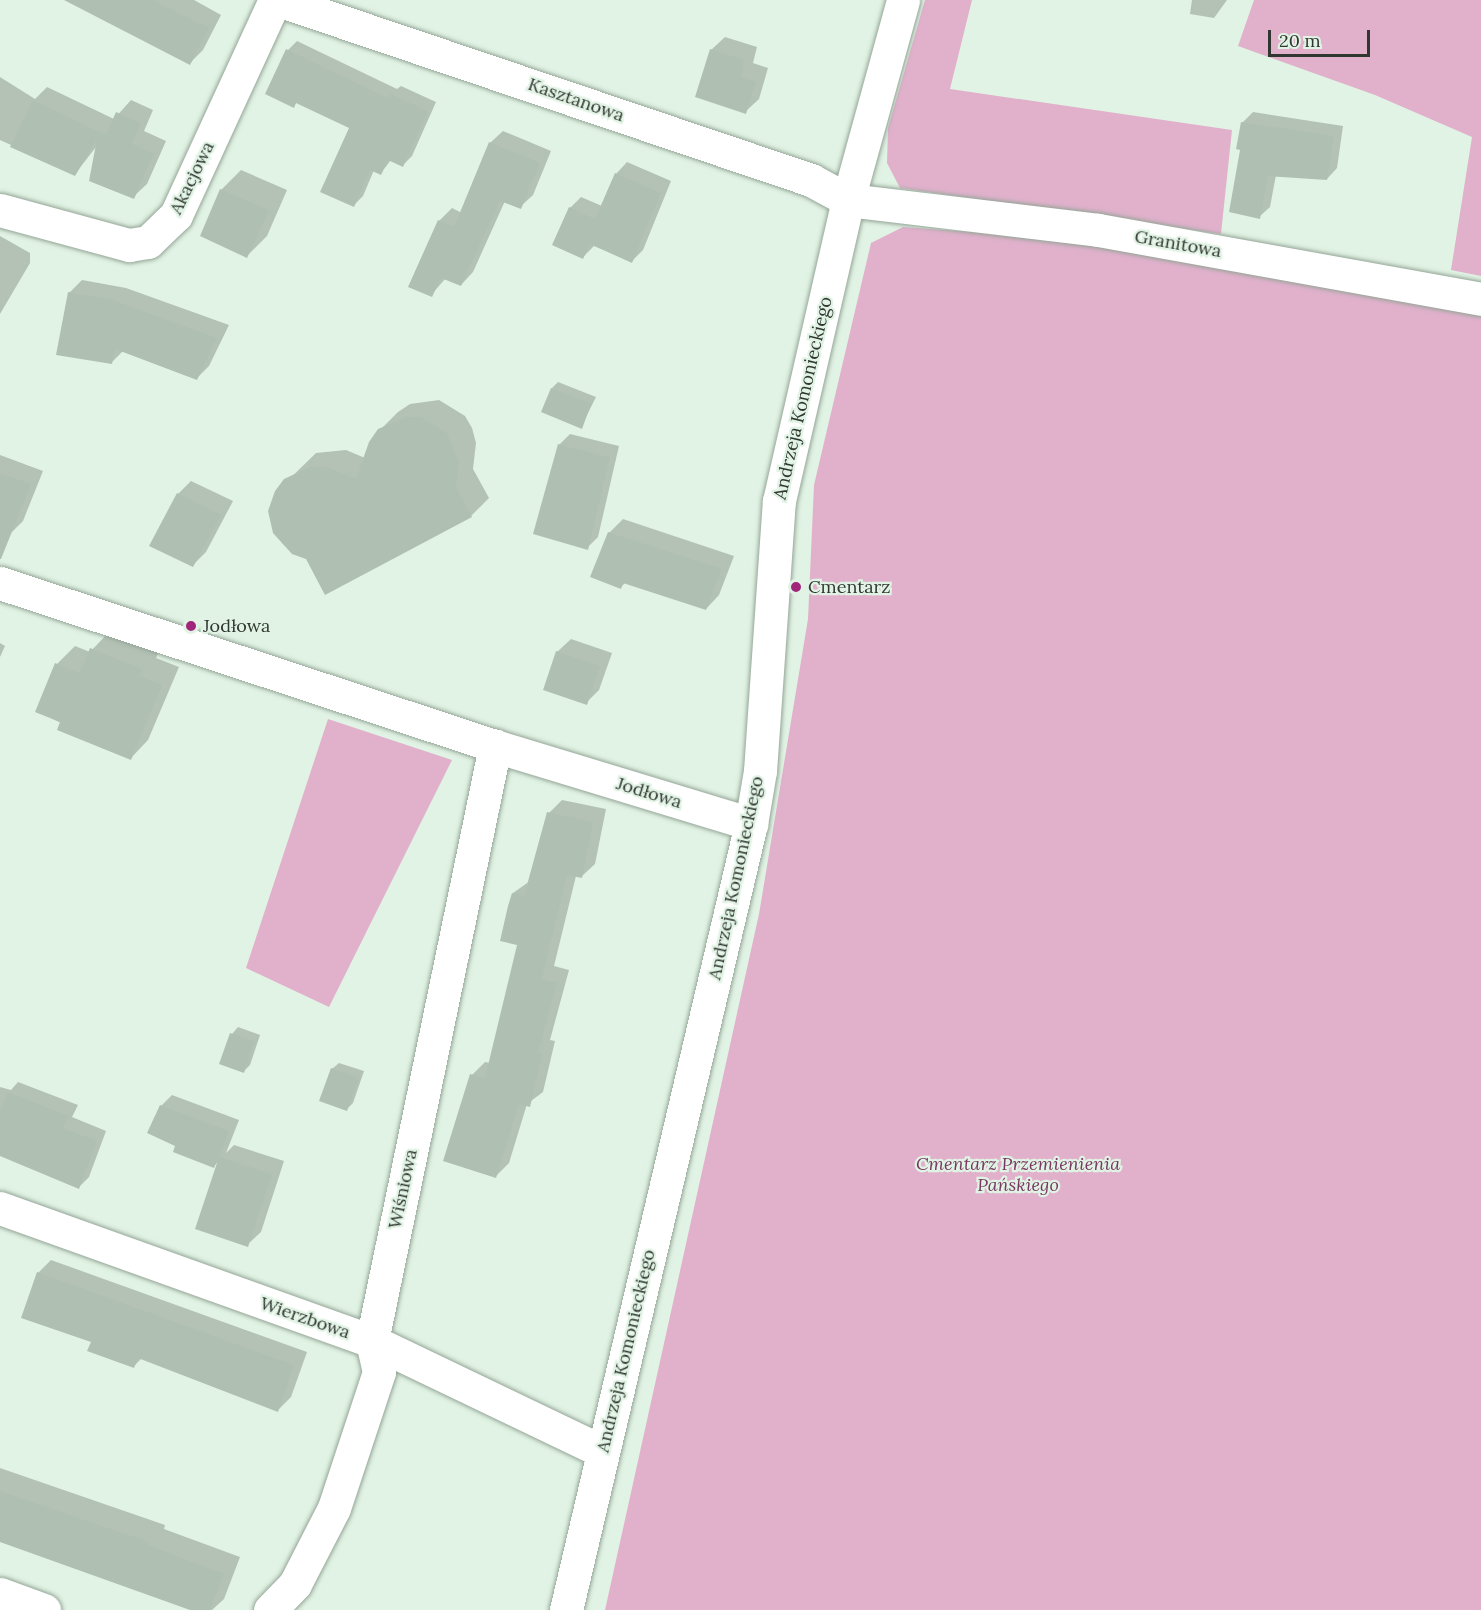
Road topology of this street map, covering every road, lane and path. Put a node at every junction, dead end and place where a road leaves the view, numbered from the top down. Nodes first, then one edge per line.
1 (277, 0) edge
2 (903, 0) edge
3 (860, 201) junction
4 (0, 210) edge
5 (1481, 299) edge
6 (0, 583) edge
7 (495, 746) junction
8 (751, 824) junction
9 (0, 1208) edge
10 (372, 1341) junction
11 (602, 1450) junction
12 (0, 1594) edge
13 (44, 1610) edge
14 (270, 1610) edge
15 (566, 1610) edge

1 - 3 street, Kasztanowa
1 - 4 street, Akacjowa
2 - 3 street, Andrzeja Komonieckiego
3 - 5 street, Granitowa
3 - 8 street, Andrzeja Komonieckiego
6 - 7 street, Jodłowa
7 - 8 street, Jodłowa
7 - 10 street, Wiśniowa
8 - 11 street, Andrzeja Komonieckiego
9 - 10 street, Wierzbowa
10 - 11 street, Wierzbowa
10 - 14 street, Wiśniowa
11 - 15 street, Andrzeja Komonieckiego
12 - 13 street

